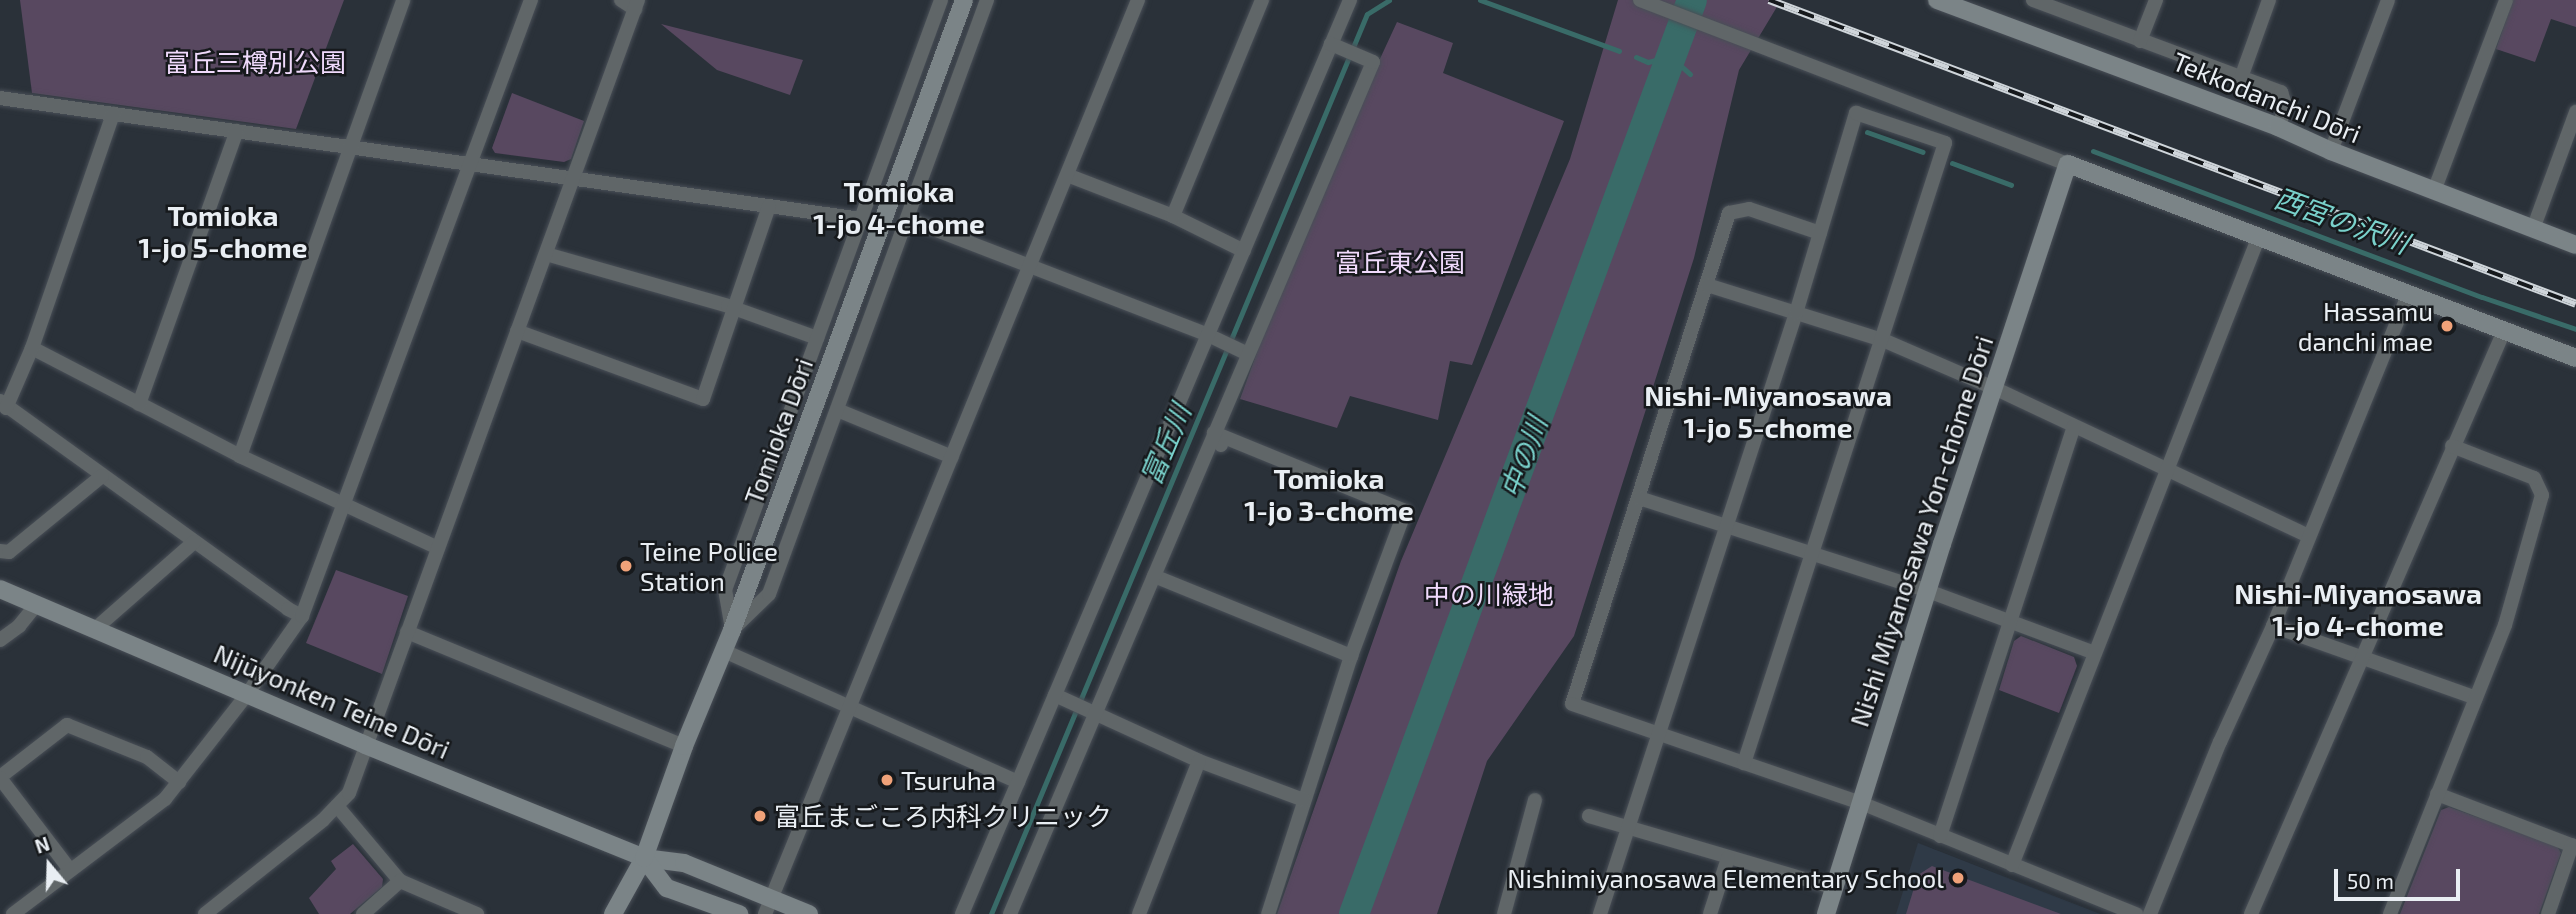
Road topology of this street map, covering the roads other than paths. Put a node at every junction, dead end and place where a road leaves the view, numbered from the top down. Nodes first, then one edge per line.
1 (403, 0) edge
2 (531, 0) edge
3 (621, 0) edge
4 (941, 0) edge
5 (964, 0) edge
6 (987, 0) edge
7 (1138, 0) edge
8 (1262, 0) edge
9 (1350, 0) edge
10 (1640, 0) edge
11 (1937, 0) edge
12 (2156, 0) edge
13 (2269, 0) edge
14 (2388, 0) edge
15 (2506, 0) edge
16 (2039, 1) edge
17 (637, 4) edge
18 (2140, 41) junction
19 (1334, 45) junction
20 (2242, 75) junction
21 (1, 100) edge
22 (2576, 112) edge
23 (113, 114) junction
24 (2278, 127) junction
25 (237, 131) junction
26 (351, 147) junction
27 (2331, 151) junction
28 (470, 164) junction
29 (2068, 164) junction
30 (1067, 175) junction
31 (573, 178) junction
32 (2434, 191) junction
33 (769, 206) junction
34 (1173, 216) junction
35 (861, 219) junction
36 (908, 219) junction
37 (2533, 229) junction
38 (1820, 233) junction
39 (2259, 236) junction
40 (2576, 245) edge
41 (1244, 251) junction
42 (546, 254) junction
43 (1030, 265) junction
44 (1707, 285) junction
45 (2409, 293) junction
46 (734, 308) junction
47 (1796, 313) junction
48 (517, 331) junction
49 (2504, 331) junction
50 (1211, 337) junction
51 (817, 338) junction
52 (1882, 340) junction
53 (32, 348) junction
54 (1244, 352) junction
55 (2576, 358) edge
56 (1994, 388) junction
57 (139, 404) junction
58 (3, 405) edge
59 (837, 410) junction
60 (2074, 426) junction
61 (1218, 439) junction
62 (2452, 446) junction
63 (240, 456) junction
64 (952, 457) junction
65 (2167, 470) junction
66 (102, 476) junction
67 (1639, 498) junction
68 (343, 507) junction
69 (1727, 524) junction
70 (2309, 536) junction
71 (194, 542) junction
72 (438, 548) junction
73 (0, 551) edge
74 (1813, 553) junction
75 (1154, 576) junction
76 (0, 589) edge
77 (1928, 591) junction
78 (37, 604) junction
79 (302, 616) junction
80 (2011, 620) junction
81 (2273, 626) junction
82 (95, 629) junction
83 (732, 630) junction
84 (407, 632) junction
85 (0, 640) edge
86 (724, 651) junction
87 (2095, 653) junction
88 (1351, 656) junction
89 (2361, 656) junction
90 (248, 693) junction
91 (1060, 697) junction
92 (2476, 698) junction
93 (850, 706) junction
94 (1092, 711) junction
95 (1659, 733) junction
96 (365, 745) junction
97 (684, 746) junction
98 (1199, 761) junction
99 (1744, 763) junction
100 (0, 777) edge
101 (178, 782) junction
102 (1018, 782) junction
103 (2437, 794) junction
104 (1304, 800) junction
105 (1535, 800) dead end
106 (1861, 803) junction
107 (337, 806) junction
108 (1589, 816) dead end
109 (1628, 827) junction
110 (1940, 836) junction
111 (2574, 846) edge
112 (644, 858) junction
113 (1728, 858) junction
114 (2011, 865) junction
115 (70, 870) junction
116 (400, 881) junction
117 (1835, 888) junction
118 (769, 906) edge
119 (13, 914) edge
120 (205, 914) edge
121 (363, 914) edge
122 (477, 914) edge
123 (613, 914) edge
124 (739, 914) edge
125 (809, 914) edge
126 (962, 914) edge
127 (1010, 914) edge
128 (1139, 914) edge
129 (1268, 914) edge
130 (1504, 914) edge
131 (1600, 914) edge
132 (1710, 914) edge
133 (1826, 914) edge
134 (2136, 914) edge
135 (2150, 914) edge
136 (2251, 914) edge
137 (2390, 914) edge
138 (2548, 914) edge

1 - 26 street
2 - 28 street
3 - 17 street
4 - 35 street
5 - 83 street, Tomioka Dōri
6 - 36 street
7 - 30 street
8 - 34 street
9 - 19 street
10 - 29 street
11 - 24 street, Tekkodanchi Dōri
12 - 18 street
13 - 20 street
14 - 27 street
15 - 32 street
16 - 18 street
17 - 31 street
18 - 20 street
19 - 41 street
19 - 54 street
20 - 24 street
21 - 23 street
22 - 37 street
23 - 25 street
23 - 53 street
24 - 27 street, Tekkodanchi Dōri
25 - 26 street
25 - 57 street
26 - 28 street
26 - 63 street
27 - 32 street, Tekkodanchi Dōri
28 - 31 street
28 - 68 street
29 - 39 street
29 - 56 street, Nishi Miyanosawa Yon-chōme Dōri
30 - 34 street
30 - 43 street
31 - 33 street
31 - 42 street
32 - 37 street, Tekkodanchi Dōri
33 - 35 street
33 - 46 street
34 - 41 street
35 - 51 street
36 - 43 street
36 - 59 street
37 - 40 street, Tekkodanchi Dōri
38 - 44 street
38 - 47 street
38 - 52 street
39 - 45 street
39 - 65 street
41 - 50 street
42 - 46 street
42 - 48 street
43 - 50 street
43 - 64 street
44 - 47 street
44 - 67 street
45 - 49 street
45 - 70 street
46 - 48 street
46 - 51 street
47 - 52 street
47 - 69 street
48 - 72 street
49 - 55 street
49 - 62 street
50 - 54 street
50 - 91 street
51 - 83 street
52 - 56 street
52 - 74 street
53 - 57 street
53 - 58 street
54 - 61 street
56 - 60 street
56 - 77 street, Nishi Miyanosawa Yon-chōme Dōri
57 - 63 street
58 - 66 street
59 - 64 street
59 - 83 street
60 - 65 street
60 - 80 street
61 - 75 street
61 - 88 street
62 - 89 street
62 - 92 street
63 - 68 street
64 - 93 street
65 - 70 street
65 - 87 street
66 - 71 street
66 - 73 street
67 - 69 street
67 - 95 street
68 - 72 street
68 - 79 street
69 - 74 street
69 - 95 street
70 - 81 street
71 - 79 street
71 - 82 street
72 - 84 street
74 - 77 street
74 - 99 street
75 - 88 street
75 - 94 street
76 - 78 street, Nijūyonken Teine Dōri
77 - 80 street
77 - 106 street, Nishi Miyanosawa Yon-chōme Dōri
78 - 82 street, Nijūyonken Teine Dōri
78 - 85 street
79 - 90 street
80 - 87 street
80 - 110 street
81 - 89 street
81 - 135 street
82 - 90 street, Nijūyonken Teine Dōri
83 - 86 street, Tomioka Dōri
84 - 96 street
84 - 97 street
86 - 93 street
86 - 97 street, Tomioka Dōri
87 - 114 street
88 - 104 street
89 - 92 street
89 - 136 street
90 - 96 street, Nijūyonken Teine Dōri
90 - 101 street
91 - 94 street
91 - 102 street
92 - 103 street
93 - 102 street
93 - 118 street
94 - 98 street
94 - 127 street
95 - 99 street
95 - 109 street
96 - 107 street
96 - 112 street, Nijūyonken Teine Dōri
97 - 112 street, Tomioka Dōri
98 - 104 street
98 - 128 street
99 - 106 street
100 - 101 street
100 - 115 street
101 - 115 street
102 - 126 street
103 - 111 street
103 - 137 street
104 - 129 street
105 - 130 street
106 - 110 street
106 - 117 street, Nishi Miyanosawa Yon-chōme Dōri
107 - 116 street
107 - 120 street
108 - 109 street
109 - 113 street
109 - 131 street
110 - 114 street
111 - 138 street
112 - 118 street, Nijūyonken Teine Dōri
112 - 123 street, Tomioka Dōri
112 - 124 street
113 - 117 street
113 - 132 street
114 - 134 street
115 - 119 street
116 - 121 street
116 - 122 street
117 - 133 street, Nishi Miyanosawa Yon-chōme Dōri
118 - 125 street, Nijūyonken Teine Dōri

